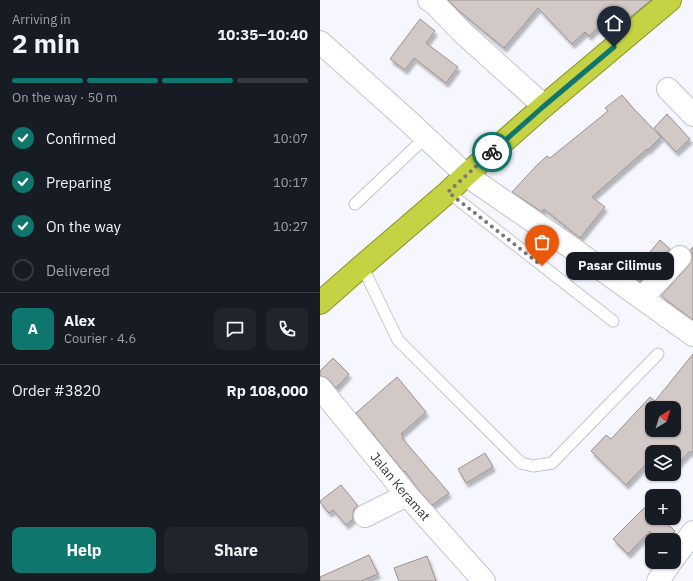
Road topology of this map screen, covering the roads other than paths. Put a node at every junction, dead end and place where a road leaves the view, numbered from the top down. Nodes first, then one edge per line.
1 (429, 0) edge
2 (670, 0) edge
3 (320, 42) edge
4 (668, 89) dead end
5 (544, 106) junction
6 (693, 115) edge
7 (426, 137) junction
8 (466, 175) junction
9 (448, 192) junction
10 (356, 204) dead end
11 (680, 257) dead end
12 (362, 266) junction
13 (642, 298) junction
14 (320, 303) edge
15 (613, 321) dead end
16 (693, 334) edge
17 (658, 354) dead end
18 (320, 388) edge
19 (407, 495) junction
20 (365, 516) dead end
21 (693, 532) edge
22 (681, 548) edge
23 (666, 569) edge
24 (484, 581) edge
25 (658, 581) edge

1 - 5 street
2 - 5 highway
3 - 7 street
4 - 6 street
5 - 8 highway
7 - 8 street
7 - 10 lane
8 - 9 highway
8 - 13 street
9 - 12 highway
9 - 15 lane
11 - 13 street
12 - 14 highway
12 - 17 lane
13 - 16 street
18 - 19 street, Jalan Keramat
19 - 20 street
19 - 24 street, Jalan Keramat
21 - 22 street
23 - 25 street

